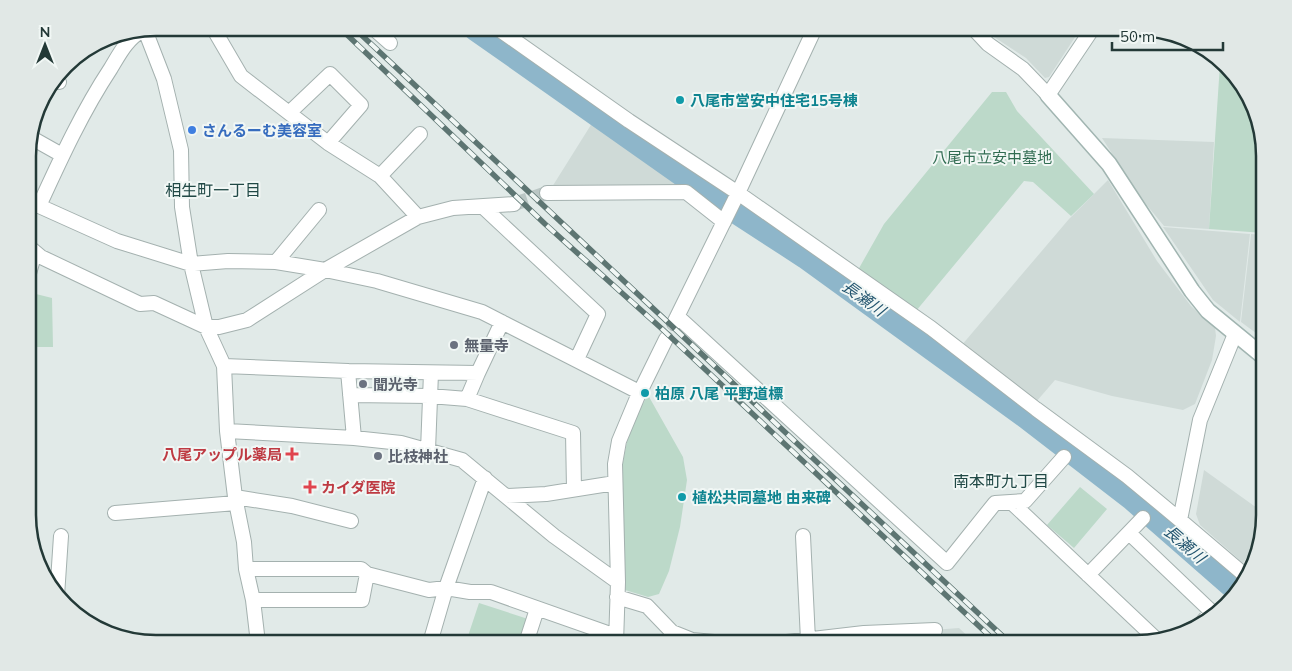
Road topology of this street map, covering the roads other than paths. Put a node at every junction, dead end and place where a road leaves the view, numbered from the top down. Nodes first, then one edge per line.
1 (218, 36) edge
2 (382, 36) edge
3 (508, 36) edge
4 (811, 36) edge
5 (980, 36) edge
6 (1088, 36) edge
7 (147, 37) edge
8 (129, 40) edge
9 (390, 43) dead end
10 (1048, 95) junction
11 (289, 112) junction
12 (420, 134) dead end
13 (37, 141) edge
14 (328, 143) junction
15 (62, 155) junction
16 (380, 176) junction
17 (547, 193) tunnel mouth
18 (736, 195) junction
19 (37, 198) edge
20 (37, 204) edge
21 (514, 204) tunnel mouth
22 (483, 206) junction
23 (319, 210) dead end
24 (418, 217) junction
25 (726, 217) junction
26 (37, 254) edge
27 (276, 262) junction
28 (191, 264) junction
29 (325, 270) junction
30 (502, 322) junction
31 (206, 327) junction
32 (1235, 334) junction
33 (666, 339) dead end
34 (1256, 351) edge
35 (577, 359) junction
36 (224, 366) junction
37 (348, 371) junction
38 (431, 373) junction
39 (478, 373) junction
40 (639, 392) junction
41 (350, 395) junction
42 (430, 396) junction
43 (467, 400) junction
44 (227, 432) junction
45 (354, 438) junction
46 (428, 450) junction
47 (1064, 457) dead end
48 (485, 478) junction
49 (615, 483) junction
50 (574, 489) junction
51 (506, 496) junction
52 (236, 500) junction
53 (1011, 502) junction
54 (115, 513) dead end
55 (1144, 518) dead end
56 (1180, 520) junction
57 (351, 521) dead end
58 (1129, 533) junction
59 (61, 536) dead end
60 (803, 536) dead end
61 (246, 569) junction
62 (1241, 572) edge
63 (366, 574) junction
64 (1088, 575) junction
65 (618, 582) junction
66 (58, 583) edge
67 (446, 588) junction
68 (617, 597) junction
69 (253, 600) junction
70 (537, 609) junction
71 (1210, 609) edge
72 (935, 630) dead end
73 (1150, 633) edge
74 (678, 634) edge
75 (808, 634) edge
76 (854, 634) edge
77 (257, 635) edge
78 (432, 635) edge
79 (529, 635) edge
80 (602, 635) edge
81 (616, 635) edge

1 - 11 street
2 - 9 street
3 - 18 street
4 - 18 street
5 - 10 street
6 - 10 street
7 - 28 street
8 - 15 street
10 - 32 street
11 - 14 street
11 - 14 street
12 - 16 street
13 - 15 street
14 - 16 street
15 - 19 street
16 - 24 street
17 - 25 street
18 - 25 street
18 - 56 street
20 - 28 street
21 - 22 street
22 - 24 street
22 - 35 street
23 - 27 street
24 - 29 street
25 - 53 street
26 - 31 street
27 - 28 street
27 - 29 street
28 - 31 street
29 - 30 street
29 - 31 street
30 - 35 street
30 - 39 street
31 - 36 street
32 - 34 street
32 - 56 street
33 - 40 street
35 - 40 street
36 - 37 street
36 - 44 street
37 - 38 street
37 - 41 street
38 - 39 street
38 - 42 street
39 - 43 street
40 - 49 street
41 - 42 street
41 - 45 street
42 - 43 street
42 - 46 street
43 - 50 street
44 - 45 street
44 - 52 street
45 - 46 street
46 - 48 street
47 - 53 street
48 - 51 street
48 - 67 street
49 - 50 street
49 - 65 street
50 - 51 street
51 - 65 street
52 - 54 street
52 - 57 street
52 - 61 street
53 - 64 street
55 - 58 street
56 - 62 street
58 - 64 street
58 - 71 street
59 - 66 street
60 - 75 street
61 - 63 street
61 - 69 street
63 - 67 street
63 - 69 street
64 - 73 street
65 - 68 street
67 - 70 street
67 - 78 street
68 - 74 street
68 - 81 street
69 - 77 street
70 - 79 street
70 - 80 street
72 - 76 street

